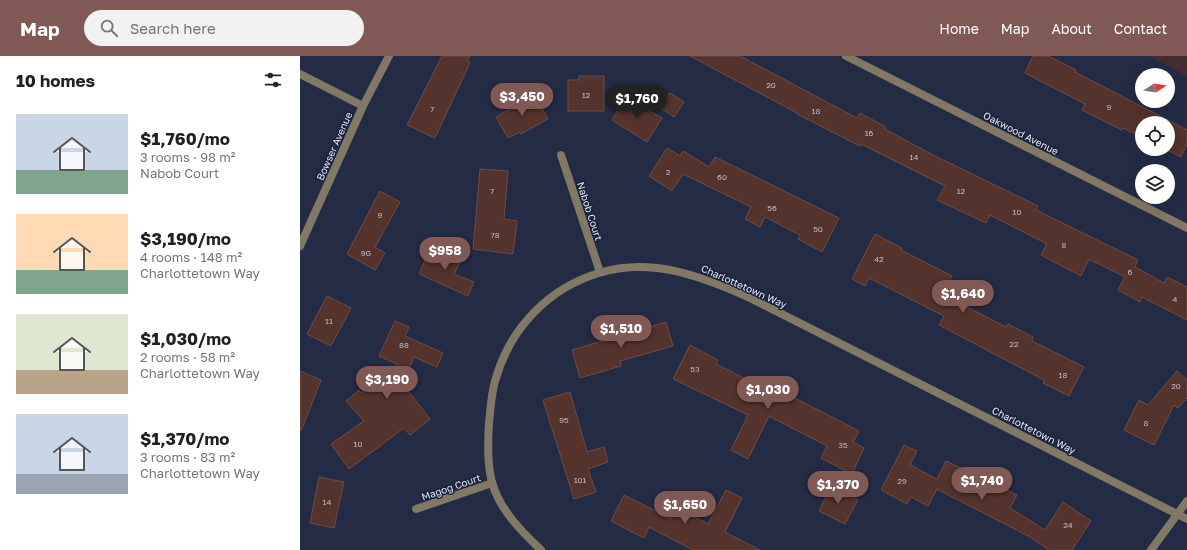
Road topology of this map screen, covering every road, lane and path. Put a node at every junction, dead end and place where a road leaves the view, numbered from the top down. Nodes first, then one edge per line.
1 (389, 56) edge
2 (846, 56) edge
3 (300, 74) edge
4 (363, 106) junction
5 (561, 155) dead end
6 (1187, 228) edge
7 (300, 246) edge
8 (600, 272) junction
9 (492, 483) junction
10 (1187, 501) edge
11 (416, 509) dead end
12 (1178, 514) junction
13 (1187, 519) edge
14 (541, 550) edge
15 (1151, 550) edge

1 - 4 street, Bowser Avenue
2 - 6 street, Oakwood Avenue
3 - 4 street
4 - 7 street, Bowser Avenue
5 - 8 street, Nabob Court
8 - 9 street, Charlottetown Way
8 - 12 street, Charlottetown Way
9 - 11 street, Magog Court
9 - 14 street, Charlottetown Way
10 - 12 street
12 - 13 street, Charlottetown Way
12 - 15 street

